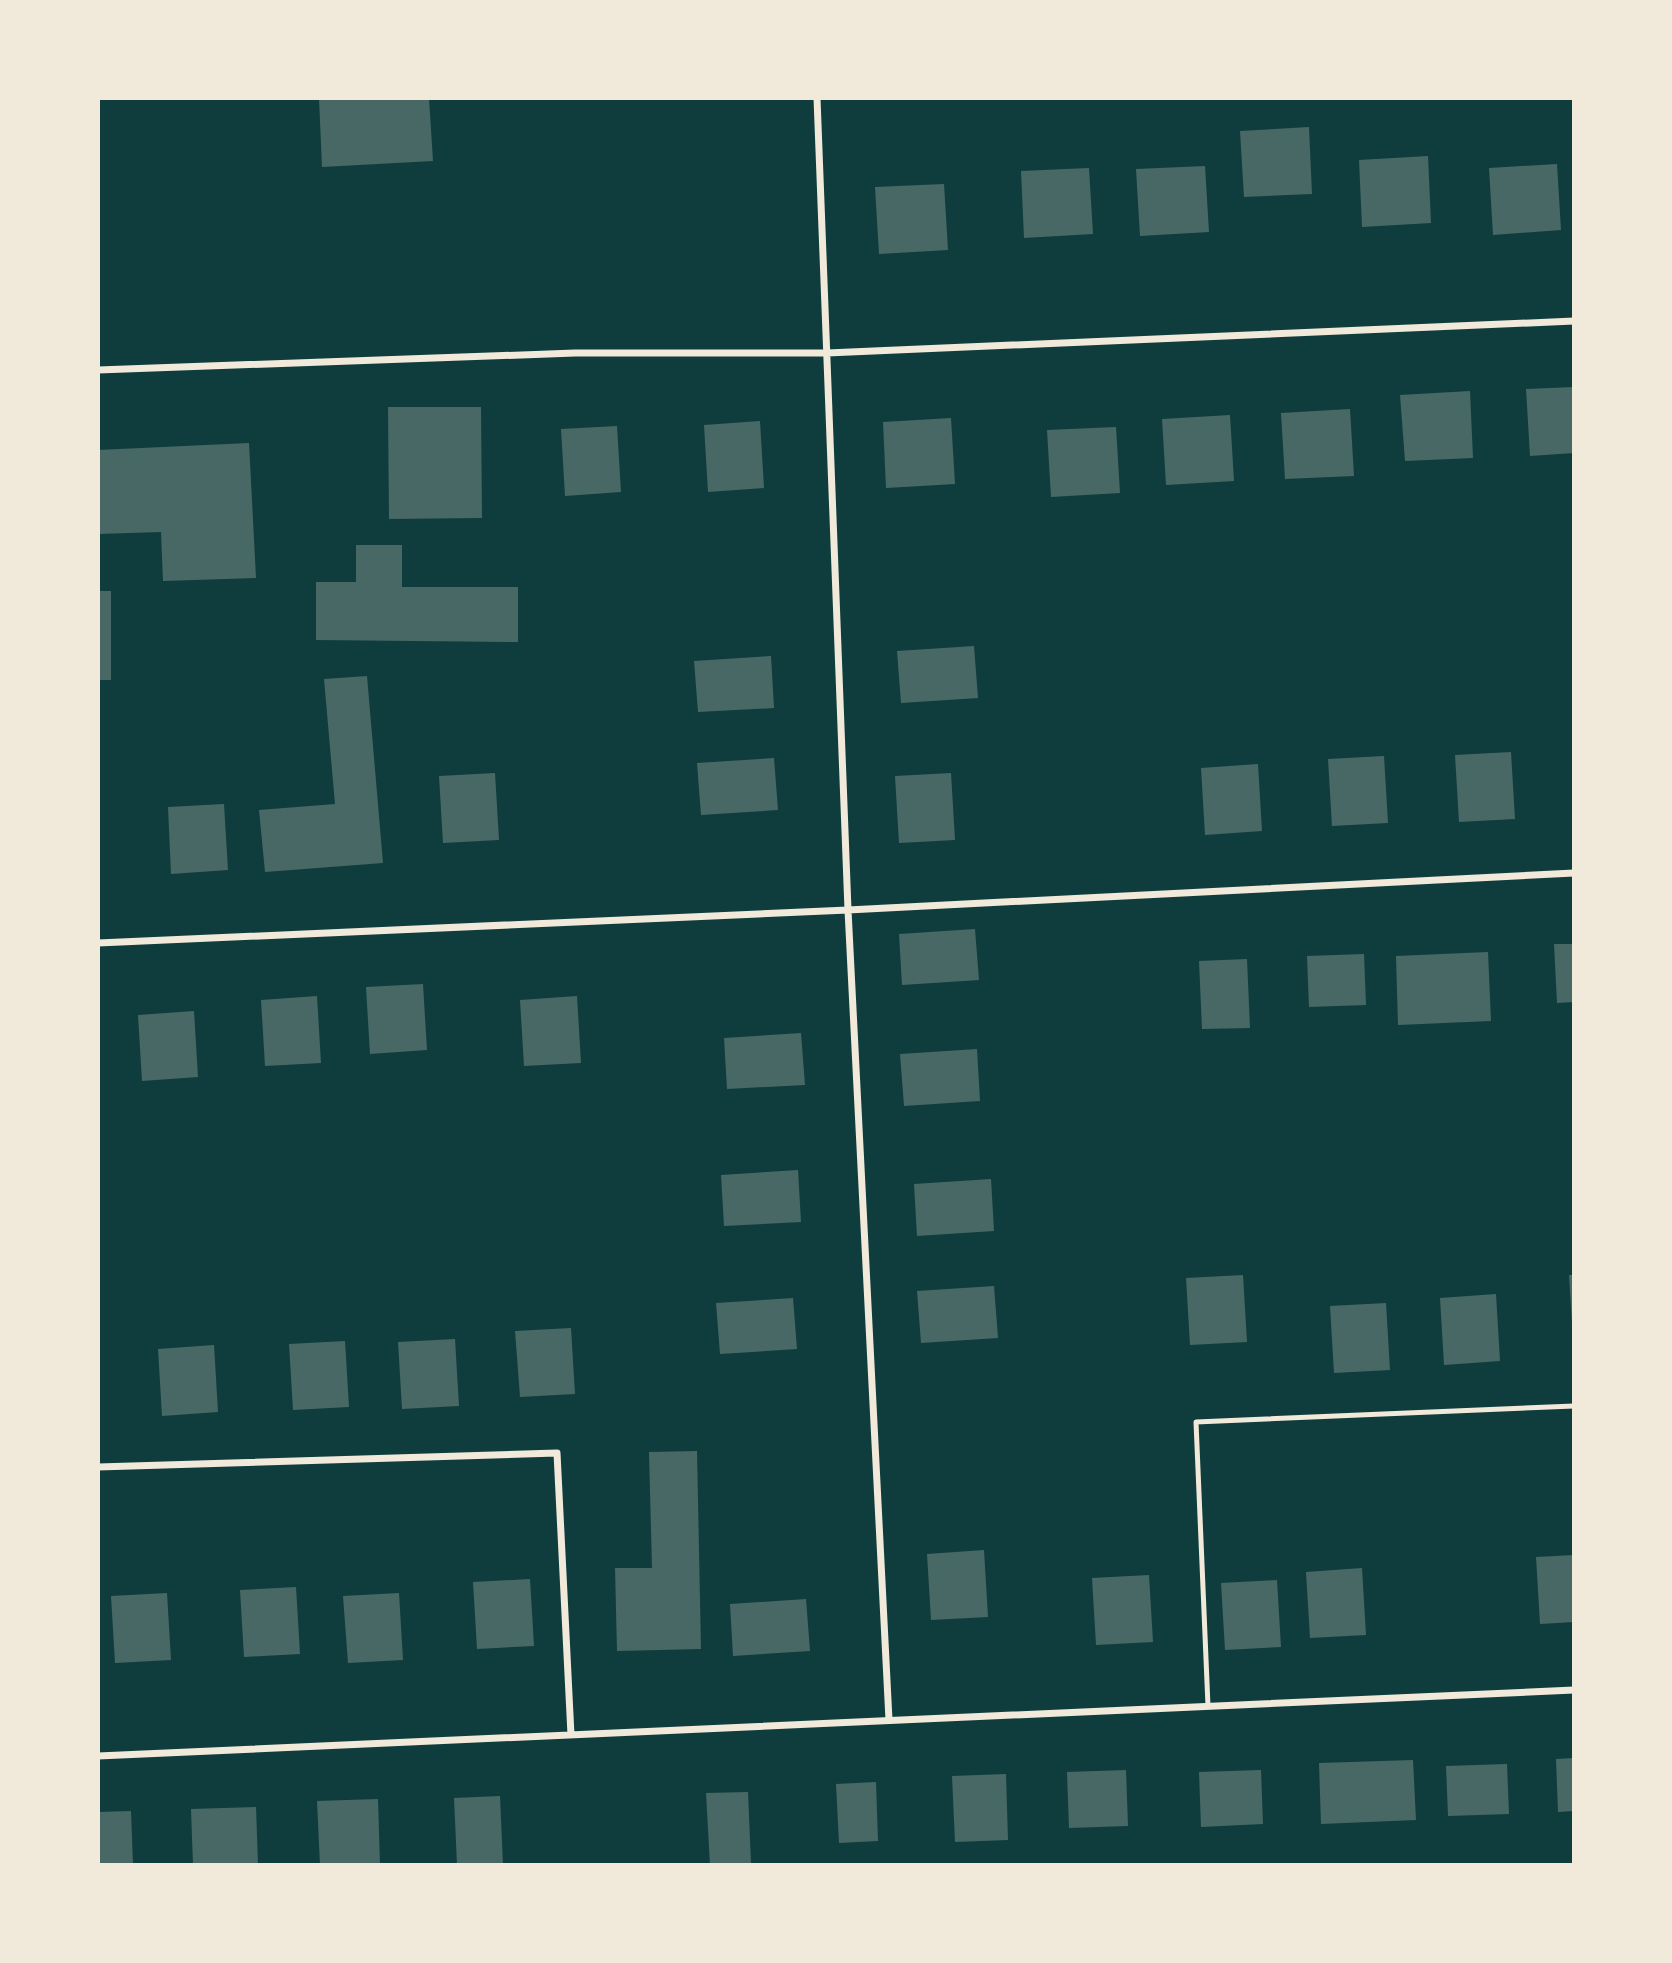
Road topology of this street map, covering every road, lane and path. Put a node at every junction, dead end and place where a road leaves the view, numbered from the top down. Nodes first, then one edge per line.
1 (817, 98) edge
2 (1574, 321) edge
3 (827, 353) junction
4 (98, 370) edge
5 (1574, 873) edge
6 (848, 910) junction
7 (98, 943) edge
8 (1574, 1406) edge
9 (98, 1467) edge
10 (1574, 1690) edge
11 (1208, 1706) junction
12 (889, 1720) junction
13 (571, 1735) junction
14 (98, 1756) edge

1 - 3 street
2 - 3 street
3 - 4 street
3 - 6 street
5 - 6 street
6 - 7 street
6 - 12 street
8 - 11 lane
9 - 13 street
10 - 11 street
11 - 12 street
12 - 13 street
13 - 14 street

